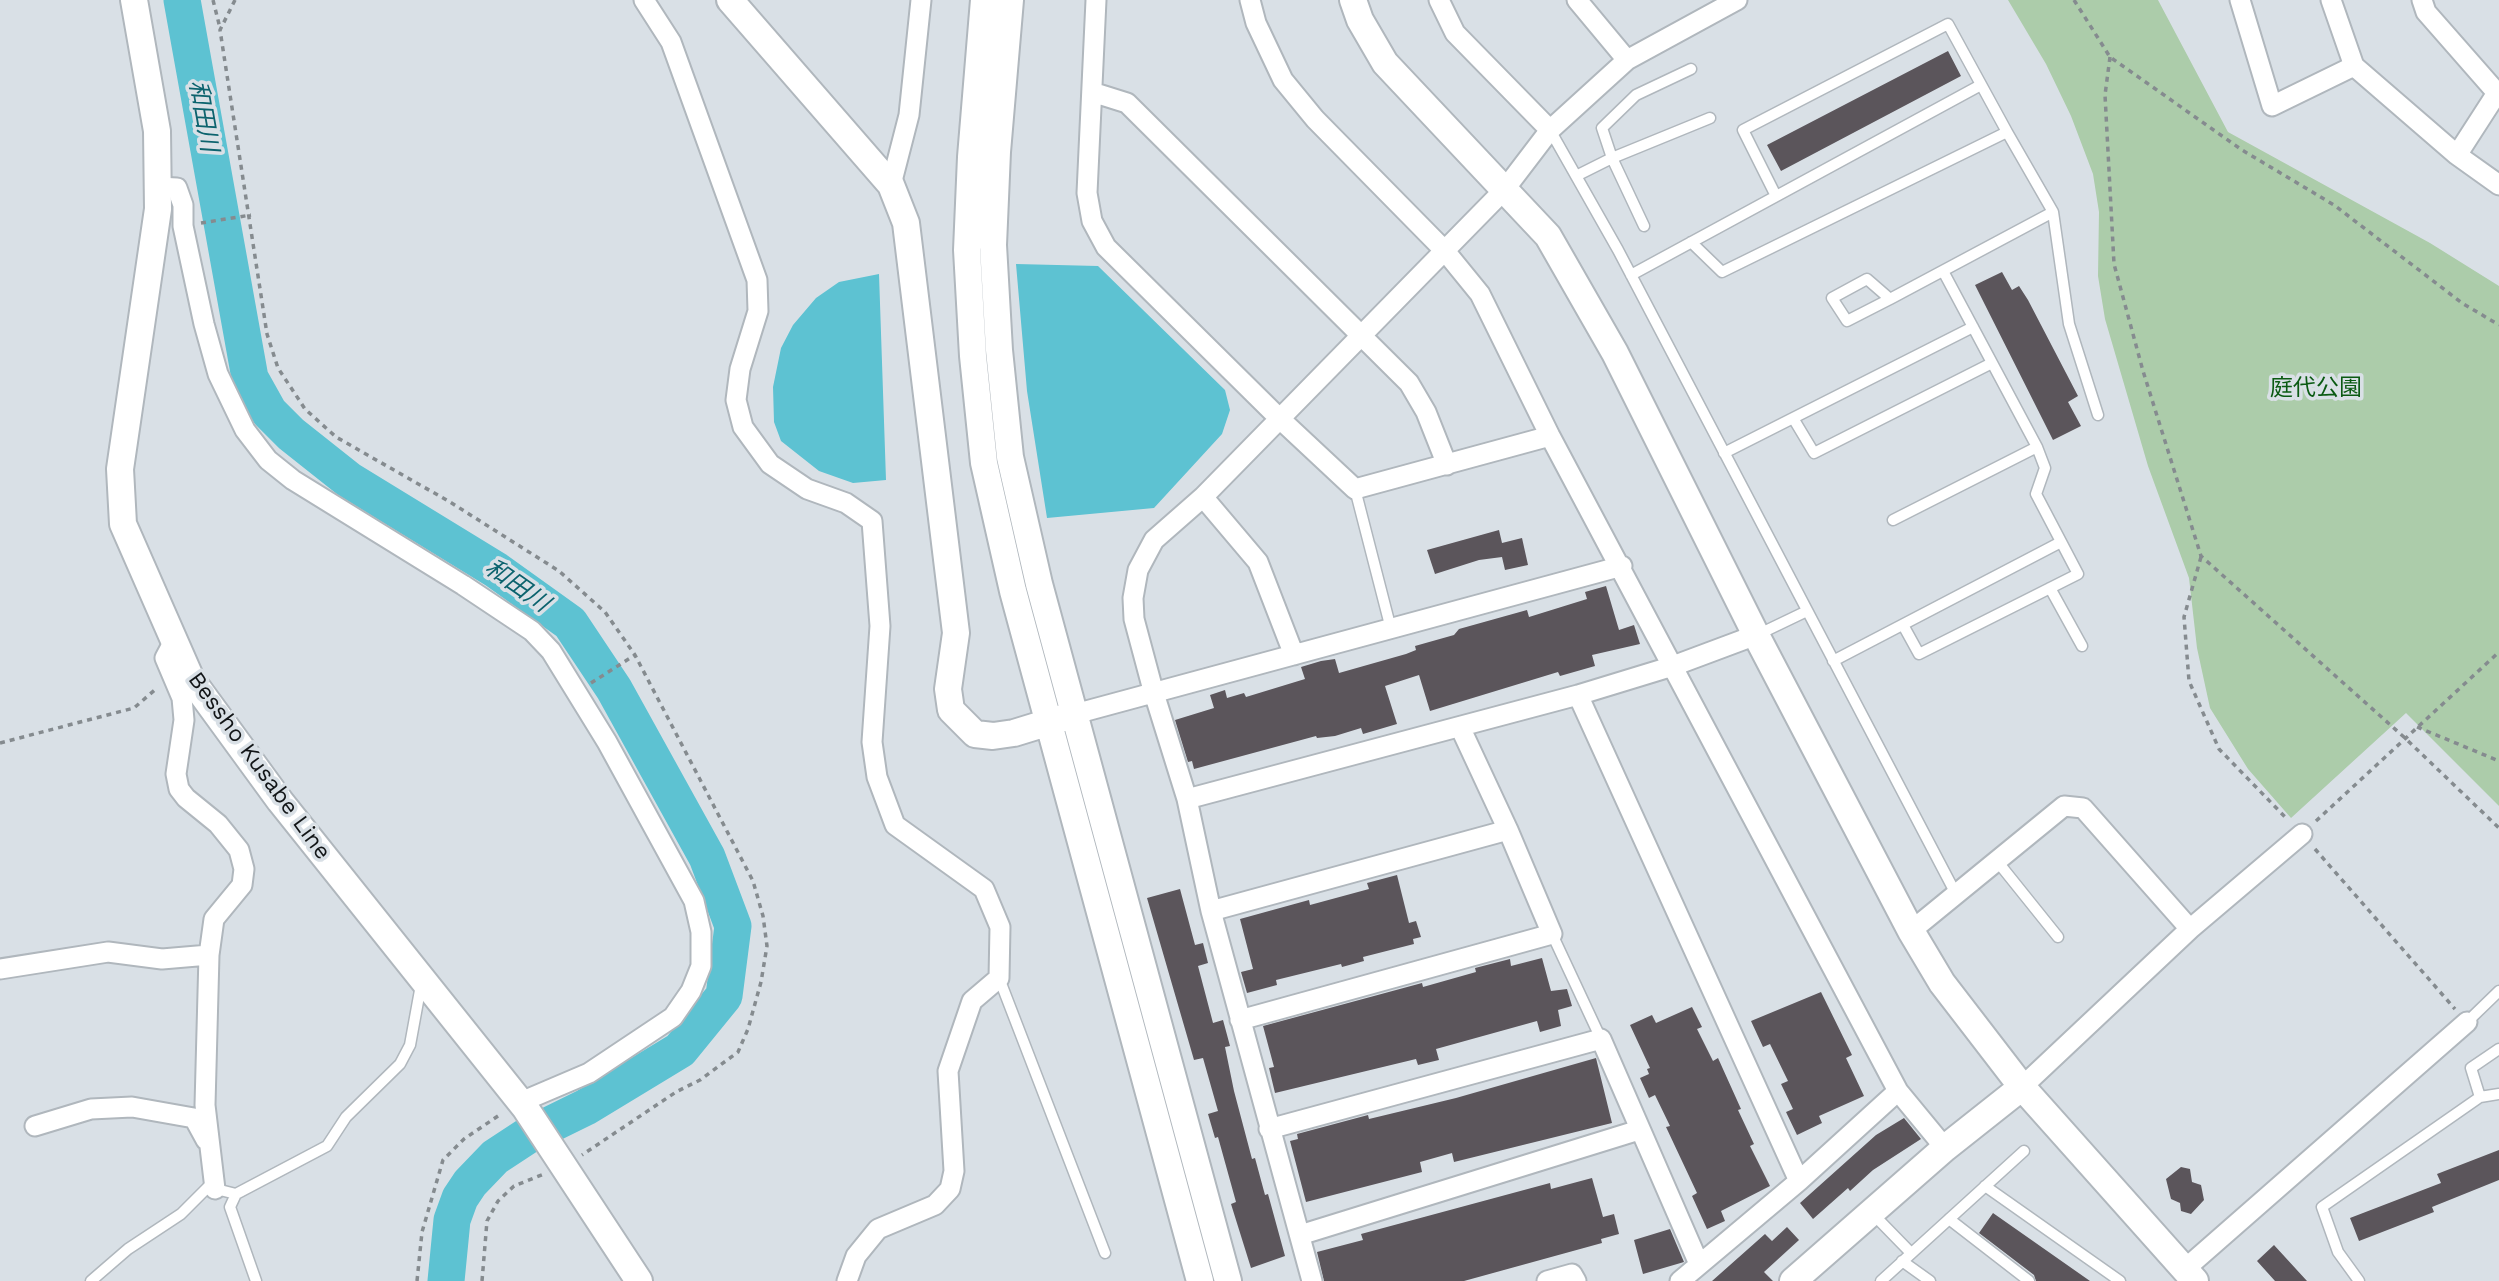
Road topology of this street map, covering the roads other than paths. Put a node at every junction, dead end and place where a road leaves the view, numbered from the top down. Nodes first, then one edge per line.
1 (134, 0) edge
2 (645, 0) edge
3 (730, 0) edge
4 (921, 0) edge
5 (985, 0) edge
6 (1010, 0) edge
7 (1096, 0) edge
8 (1250, 0) edge
9 (1353, 0) edge
10 (1439, 0) edge
11 (1577, 0) edge
12 (1737, 0) edge
13 (2240, 0) edge
14 (2332, 0) edge
15 (2422, 0) edge
16 (1627, 60) junction
17 (2354, 66) junction
18 (1690, 69) dead end
19 (1979, 86) junction
20 (1092, 92) junction
21 (1710, 118) dead end
22 (1550, 130) junction
23 (2007, 132) junction
24 (2457, 155) junction
25 (1612, 158) junction
26 (1576, 176) junction
27 (891, 185) junction
28 (2499, 185) edge
29 (158, 187) junction
30 (1505, 189) junction
31 (1776, 196) junction
32 (2053, 212) junction
33 (1644, 226) dead end
34 (1691, 242) junction
35 (1445, 251) junction
36 (1943, 271) junction
37 (1631, 275) junction
38 (1890, 299) junction
39 (1973, 327) junction
40 (1361, 335) junction
41 (1992, 363) junction
42 (2098, 415) dead end
43 (1279, 418) junction
44 (1793, 418) junction
45 (1550, 436) junction
46 (2037, 447) junction
47 (1724, 453) junction
48 (1447, 465) junction
49 (1355, 489) junction
50 (1203, 497) junction
51 (1893, 520) dead end
52 (2061, 542) junction
53 (1622, 566) junction
54 (2050, 587) junction
55 (1807, 611) junction
56 (1903, 625) junction
57 (1391, 629) junction
58 (1756, 635) junction
59 (174, 641) junction
60 (2081, 646) dead end
61 (1294, 655) junction
62 (1833, 661) junction
63 (1673, 667) junction
64 (1153, 690) junction
65 (1578, 695) junction
66 (1075, 714) junction
67 (1048, 722) junction
68 (1460, 727) junction
69 (1187, 800) junction
70 (1508, 830) junction
71 (2302, 834) road end
72 (1997, 861) junction
73 (1956, 894) junction
74 (1211, 911) junction
75 (2190, 929) junction
76 (1911, 931) junction
77 (1552, 934) junction
78 (2058, 937) dead end
79 (209, 955) junction
80 (0, 969) edge
81 (423, 977) junction
82 (999, 978) junction
83 (2499, 991) edge
84 (1240, 1020) junction
85 (2467, 1022) joint
86 (1601, 1039) junction
87 (2499, 1049) edge
88 (2022, 1087) junction
89 (1898, 1090) junction
90 (2499, 1094) edge
91 (2480, 1097) junction
92 (523, 1106) junction
93 (35, 1126) dead end
94 (1269, 1129) junction
95 (1639, 1130) junction
96 (210, 1147) junction
97 (1945, 1148) junction
98 (2024, 1151) dead end
99 (1799, 1181) junction
100 (1985, 1186) junction
101 (215, 1189) junction
102 (236, 1194) junction
103 (1872, 1212) junction
104 (1949, 1219) junction
105 (1300, 1236) junction
106 (1105, 1253) dead end
107 (1911, 1253) junction
108 (1902, 1261) junction
109 (1699, 1264) junction
110 (2190, 1275) edge
111 (91, 1281) edge
112 (257, 1281) edge
113 (639, 1281) edge
114 (847, 1281) edge
115 (1200, 1281) edge
116 (1228, 1281) edge
117 (1312, 1281) edge
118 (1547, 1281) edge
119 (1576, 1281) edge
120 (1680, 1281) edge
121 (1793, 1281) edge
122 (1881, 1281) edge
123 (1930, 1281) edge
124 (2029, 1281) edge
125 (2120, 1281) edge
126 (2360, 1281) edge

1 - 29 street, Bessho Kusabe Line
2 - 82 street
3 - 27 street
4 - 27 street
5 - 67 street
6 - 66 street
7 - 20 street
8 - 35 street
9 - 30 street
10 - 22 street
11 - 16 street
12 - 16 street
13 - 17 street
14 - 17 street
15 - 24 street
16 - 22 street
17 - 24 street
18 - 25 lane
19 - 23 lane
19 - 31 lane
19 - 31 lane
20 - 40 street
20 - 43 street
21 - 25 lane
22 - 26 lane
22 - 30 street
23 - 32 lane
23 - 34 lane
24 - 28 street
25 - 26 lane
25 - 33 lane
26 - 37 lane
27 - 67 street
29 - 59 street, Bessho Kusabe Line
29 - 92 street
30 - 35 street
30 - 58 street
31 - 34 lane
32 - 36 lane
32 - 42 lane
34 - 37 lane
35 - 40 street
35 - 45 street
36 - 38 lane
36 - 39 lane
37 - 47 lane
38 - 38 lane
39 - 41 lane
39 - 44 lane
40 - 43 street
40 - 48 street
41 - 44 lane
41 - 46 lane
43 - 49 street
43 - 50 street
44 - 47 lane
45 - 48 street
45 - 53 street
46 - 51 lane
46 - 52 lane
47 - 55 lane
48 - 49 street
49 - 57 lane
50 - 61 street
50 - 64 street
52 - 54 lane
52 - 56 lane
53 - 57 street
53 - 63 street
54 - 56 lane
54 - 60 lane
55 - 58 lane
55 - 62 lane
56 - 62 lane
57 - 61 street
58 - 63 street
58 - 76 street
59 - 79 street
59 - 81 street, Bessho Kusabe Line
61 - 64 street
62 - 73 lane
63 - 65 street
63 - 89 street
64 - 66 street
64 - 69 street
65 - 68 street
65 - 99 street
66 - 67 street
66 - 116 street
67 - 115 street
68 - 69 street
68 - 70 street
69 - 74 street
70 - 74 street
70 - 77 street
71 - 75 street
72 - 73 street
72 - 75 street
72 - 78 lane
73 - 76 street
74 - 84 street
75 - 88 street
76 - 88 street
77 - 84 street
77 - 86 lane
79 - 80 street
79 - 96 street
81 - 92 street, Bessho Kusabe Line
81 - 102 lane
82 - 106 lane
82 - 114 street
83 - 85 lane
84 - 94 street
85 - 110 street
86 - 94 street
86 - 95 street
87 - 91 lane
88 - 97 street
88 - 110 street
89 - 97 street
89 - 99 street
90 - 91 lane
91 - 126 lane
92 - 113 street, Bessho Kusabe Line
93 - 96 street
94 - 105 street
95 - 105 street
95 - 109 street
96 - 101 street
97 - 103 street
98 - 100 lane
99 - 109 street
100 - 104 lane
100 - 125 lane
101 - 102 lane
101 - 111 lane
102 - 112 lane
103 - 107 lane
103 - 121 street
104 - 107 lane
104 - 124 lane
105 - 117 street
107 - 108 lane
108 - 122 lane
108 - 123 lane
109 - 120 street
118 - 119 street

